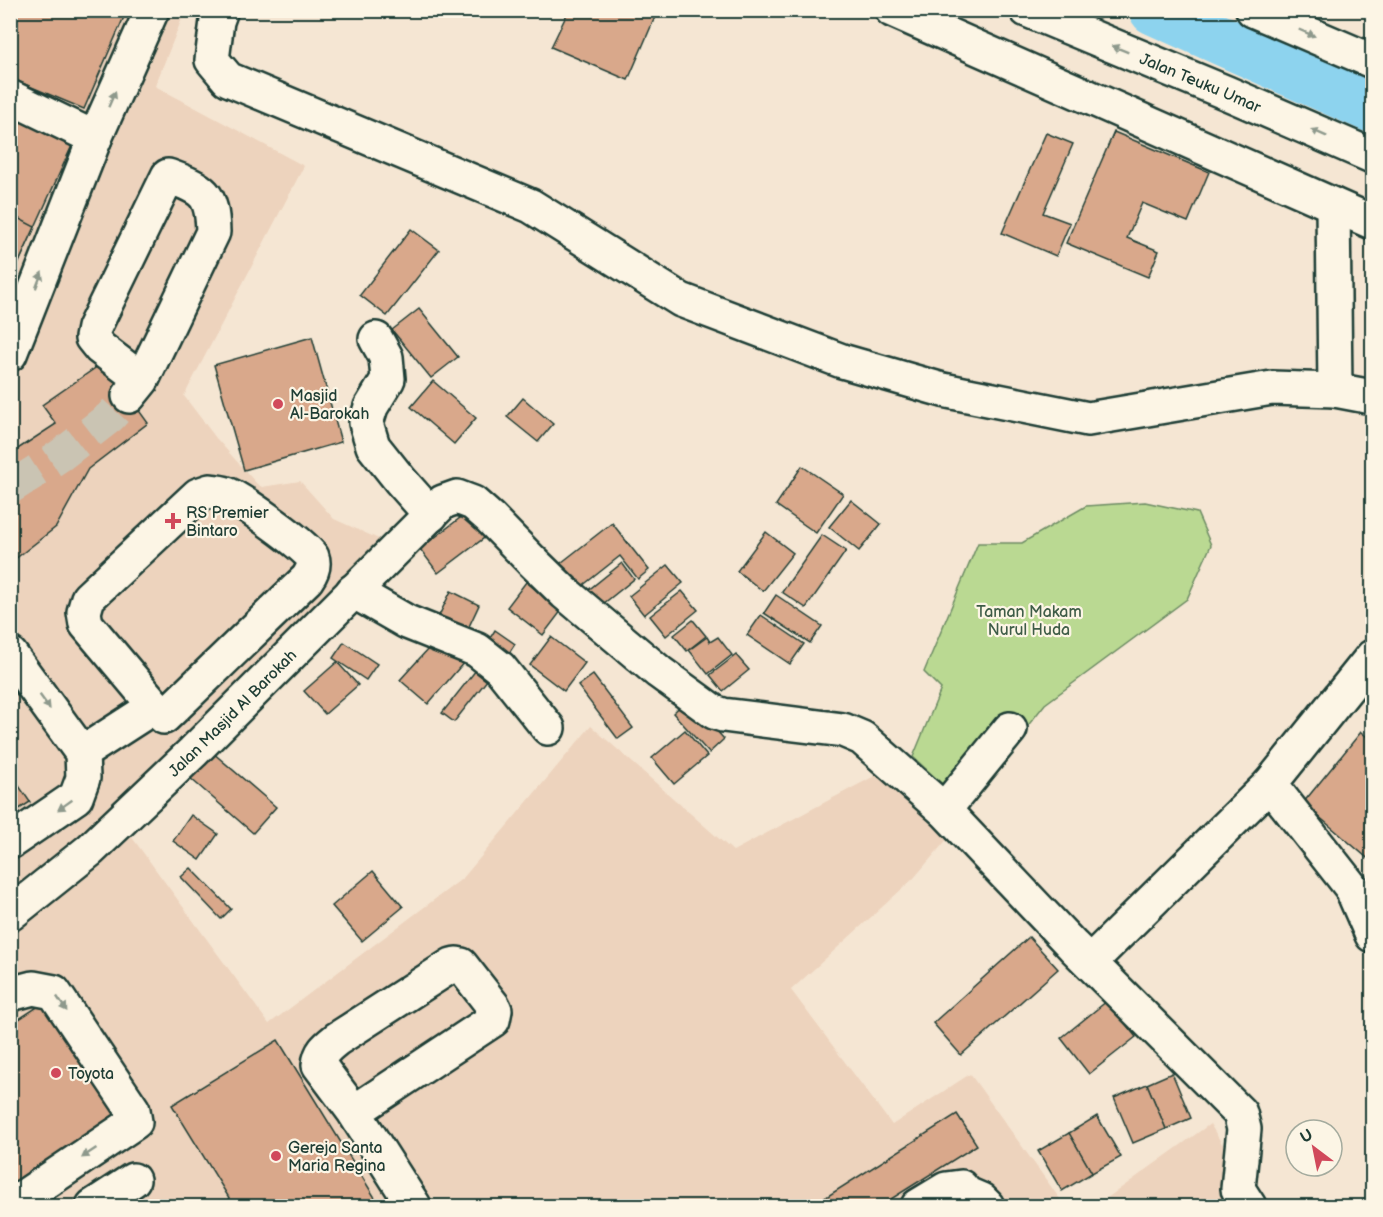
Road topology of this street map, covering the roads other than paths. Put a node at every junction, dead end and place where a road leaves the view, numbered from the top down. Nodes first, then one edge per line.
1 (152, 10) edge
2 (221, 10) edge
3 (892, 10) edge
4 (1027, 10) edge
5 (1253, 10) edge
6 (1372, 61) edge
7 (10, 97) edge
8 (95, 138) junction
9 (1372, 156) edge
10 (1333, 205) junction
11 (1372, 222) edge
12 (376, 339) dead end
13 (10, 354) edge
14 (136, 388) joint
15 (1335, 390) junction
16 (1372, 397) edge
17 (437, 508) junction
18 (353, 591) junction
19 (10, 654) edge
20 (1372, 657) edge
21 (155, 706) junction
22 (548, 728) dead end
23 (1010, 729) dead end
24 (82, 753) junction
25 (1270, 784) junction
26 (944, 810) junction
27 (10, 842) edge
28 (10, 914) edge
29 (1372, 935) edge
30 (1090, 962) junction
31 (10, 994) edge
32 (354, 1112) junction
33 (132, 1180) dead end
34 (10, 1206) edge
35 (93, 1206) edge
36 (414, 1206) edge
37 (918, 1206) edge
38 (987, 1206) edge
39 (1250, 1206) edge

8 -> 1 street
2 - 15 street
3 - 10 street
9 -> 4 street, Jalan Teuku Umar
5 -> 6 street
7 - 8 street
13 -> 8 street
10 - 11 street
10 - 15 street
12 - 17 street
14 - 14 street
15 - 16 street
17 - 18 street, Jalan Masjid Al Barokah
17 - 26 street
18 - 22 street
18 - 28 street, Jalan Masjid Al Barokah
19 -> 24 street
20 - 25 street
21 - 21 street
21 - 24 street
23 - 26 street
24 -> 27 street
25 - 29 street
25 - 30 street
26 - 30 street
30 - 39 street
31 -> 34 street
32 - 32 street
32 - 36 street
33 - 35 street
37 - 38 street

